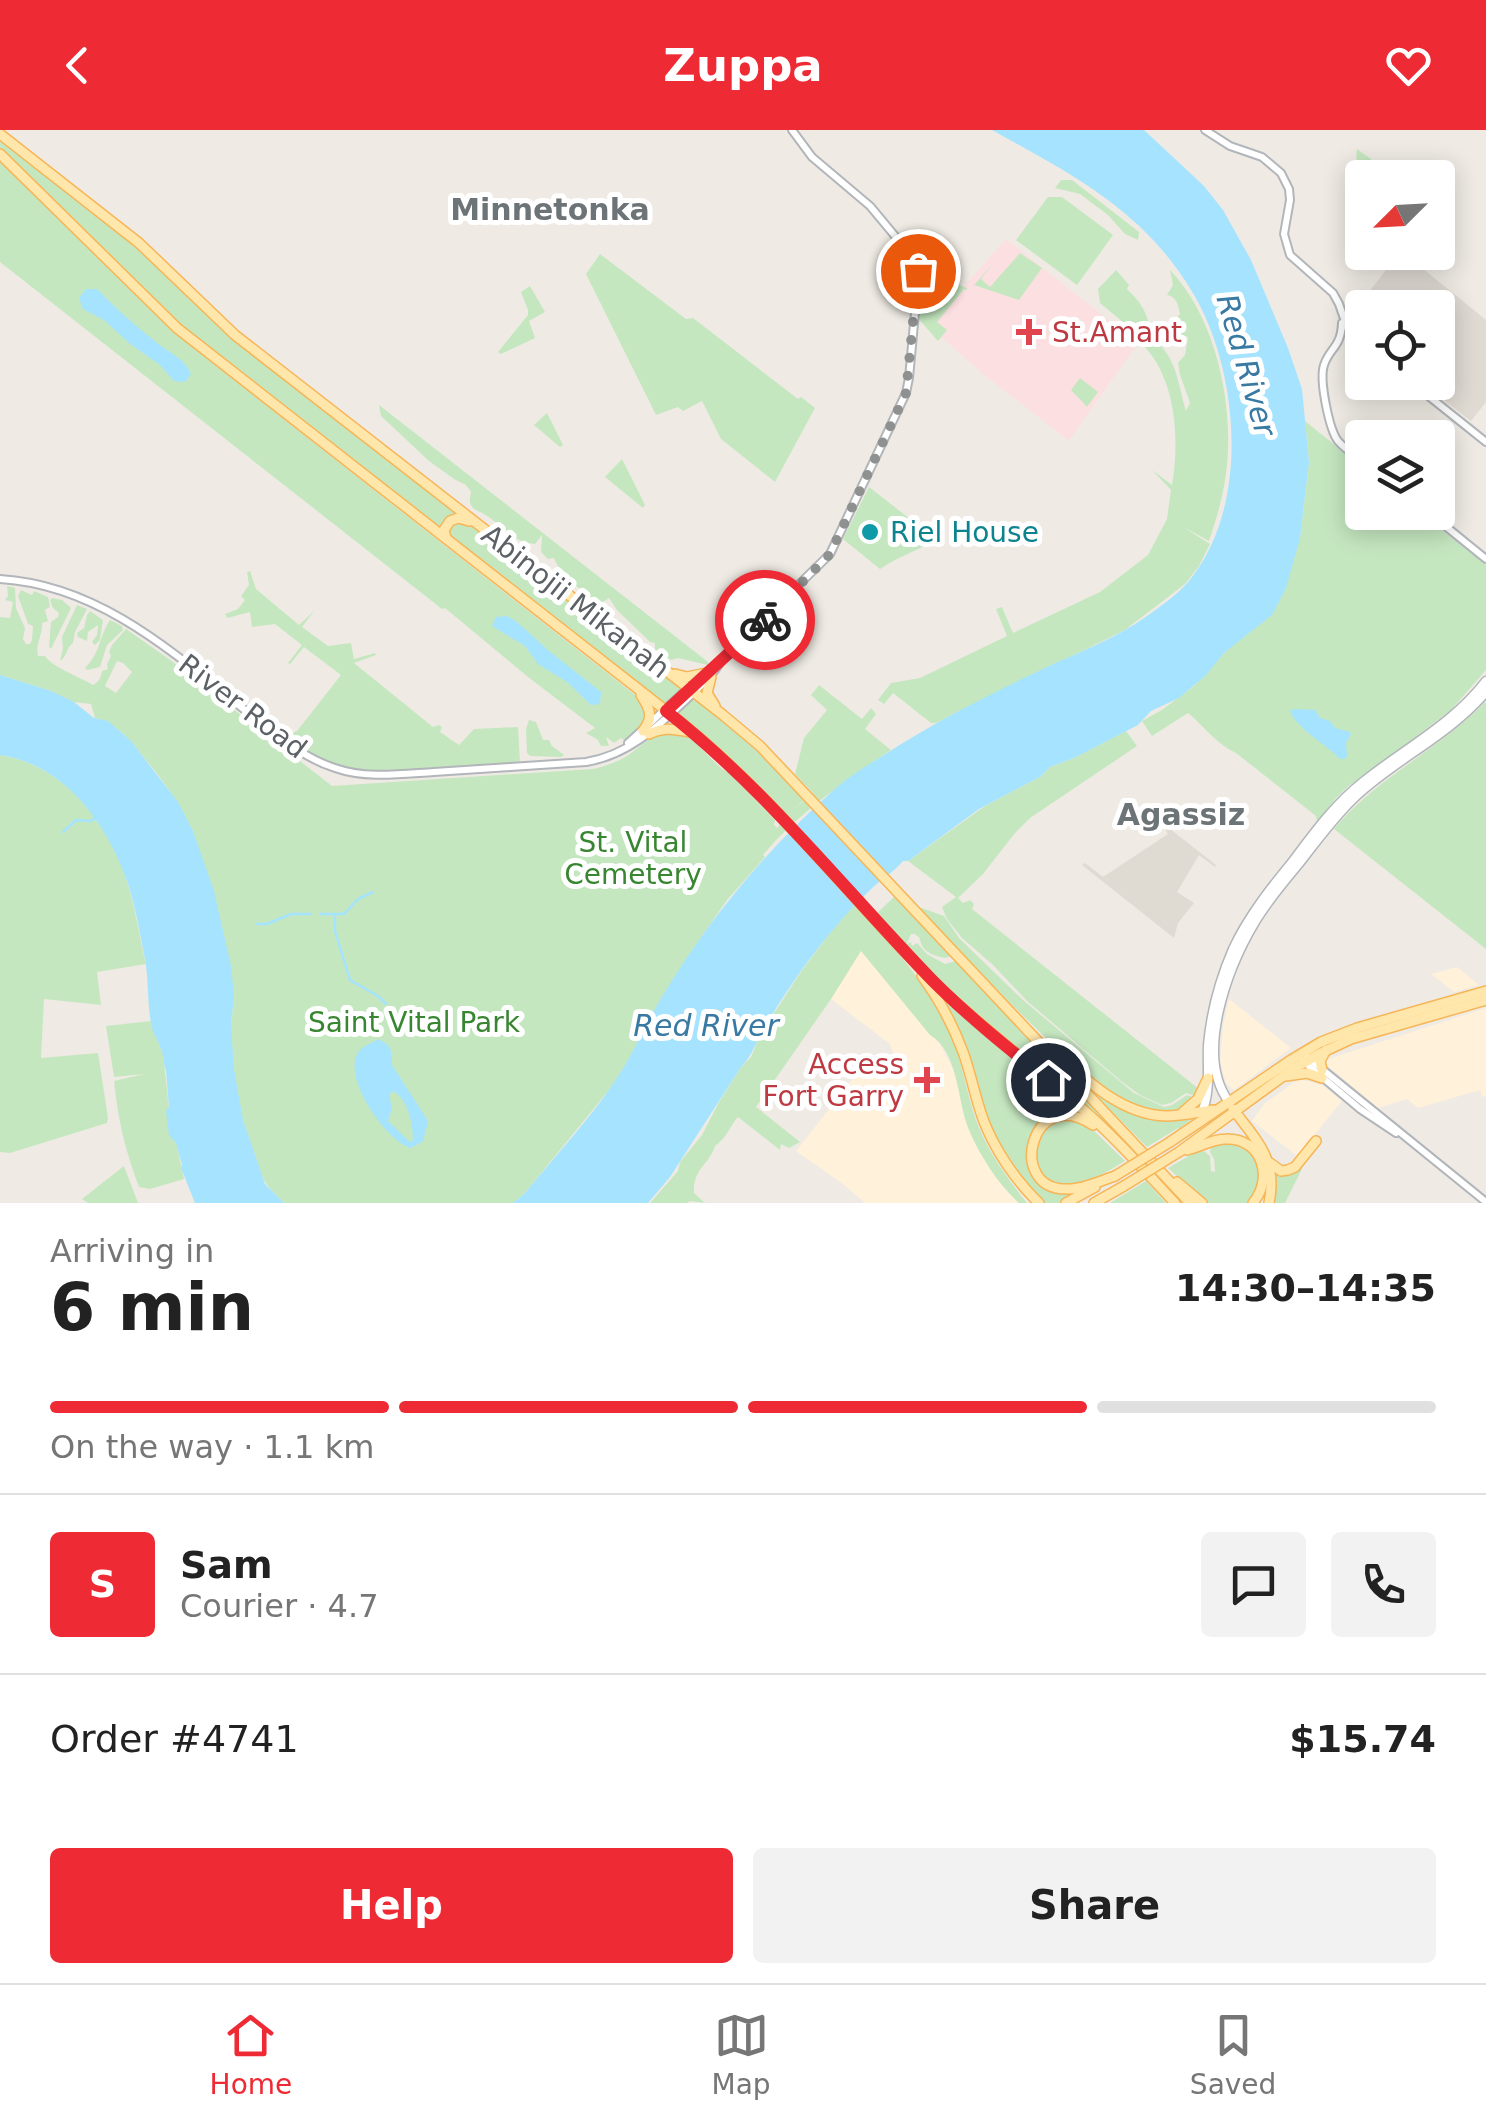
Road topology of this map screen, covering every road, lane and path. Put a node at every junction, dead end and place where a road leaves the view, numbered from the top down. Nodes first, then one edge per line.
1 (792, 130) edge
2 (1206, 130) edge
3 (0, 134) edge
4 (0, 154) edge
5 (1342, 316) junction
6 (1345, 323) edge
7 (1345, 340) edge
8 (1338, 344) junction
9 (1433, 400) edge
10 (1486, 442) edge
11 (1345, 447) edge
12 (1450, 530) edge
13 (449, 542) junction
14 (516, 554) junction
15 (1486, 559) edge
16 (0, 578) edge
17 (662, 668) junction
18 (709, 675) junction
19 (1486, 681) edge
20 (637, 688) junction
21 (692, 690) junction
22 (1486, 692) edge
23 (668, 713) junction
24 (723, 715) junction
25 (693, 732) junction
26 (646, 733) junction
27 (886, 931) junction
28 (1486, 991) edge
29 (990, 992) junction
30 (1486, 1000) edge
31 (1326, 1050) junction
32 (1303, 1058) junction
33 (1322, 1074) junction
34 (1283, 1077) junction
35 (1208, 1078) junction
36 (1224, 1106) junction
37 (1241, 1109) junction
38 (1203, 1111) junction
39 (1180, 1115) junction
40 (1197, 1124) junction
41 (1207, 1133) junction
42 (1316, 1141) dead end
43 (1132, 1149) junction
44 (1179, 1152) junction
45 (1268, 1161) junction
46 (1114, 1176) junction
47 (1017, 1178) junction
48 (1486, 1202) edge
49 (1028, 1203) edge
50 (1039, 1203) edge
51 (1066, 1203) edge
52 (1094, 1203) edge
53 (1174, 1203) edge
54 (1190, 1203) edge
55 (1202, 1203) edge
56 (1253, 1203) edge
57 (1268, 1203) edge

1 - 18 street, River Road
2 - 5 street
3 - 14 main road, Abinojii Mikanah
4 - 13 main road, Abinojii Mikanah
5 - 6 street
5 - 8 street
7 - 8 street
8 - 11 street
9 - 10 street
12 - 15 street
13 - 14 main road
13 - 20 main road, Abinojii Mikanah
14 - 17 main road, Abinojii Mikanah
16 - 26 street, River Road
17 - 18 main road
17 - 21 main road, Abinojii Mikanah
18 - 21 street, River Road
18 - 24 main road
19 - 35 main road
20 - 23 main road, Abinojii Mikanah
20 - 26 main road
21 - 23 street, River Road
21 - 24 main road, Abinojii Mikanah
22 - 36 main road
23 - 25 main road, Abinojii Mikanah
23 - 26 street, River Road
24 - 29 main road, Abinojii Mikanah
25 - 26 main road
25 - 27 main road, Abinojii Mikanah
27 - 43 main road, Abinojii Mikanah
27 - 47 main road
28 - 32 main road
29 - 39 main road
29 - 43 main road, Abinojii Mikanah
30 - 31 main road
31 - 32 main road
31 - 33 main road
32 - 33 street
32 - 34 main road
32 - 36 main road
33 - 34 main road
33 - 48 street
34 - 37 main road
35 - 38 main road
35 - 39 main road
36 - 37 main road
36 - 38 main road
36 - 40 main road
36 - 41 main road
37 - 41 main road
37 - 45 main road
38 - 39 main road
38 - 40 main road
40 - 46 main road, bridge
41 - 44 main road
42 - 45 main road
43 - 46 main road
43 - 53 main road, Abinojii Mikanah
43 - 54 main road, Abinojii Mikanah
43 - 55 main road
44 - 52 main road, bridge
44 - 56 main road
45 - 57 main road
46 - 51 main road
47 - 49 main road
47 - 50 main road

